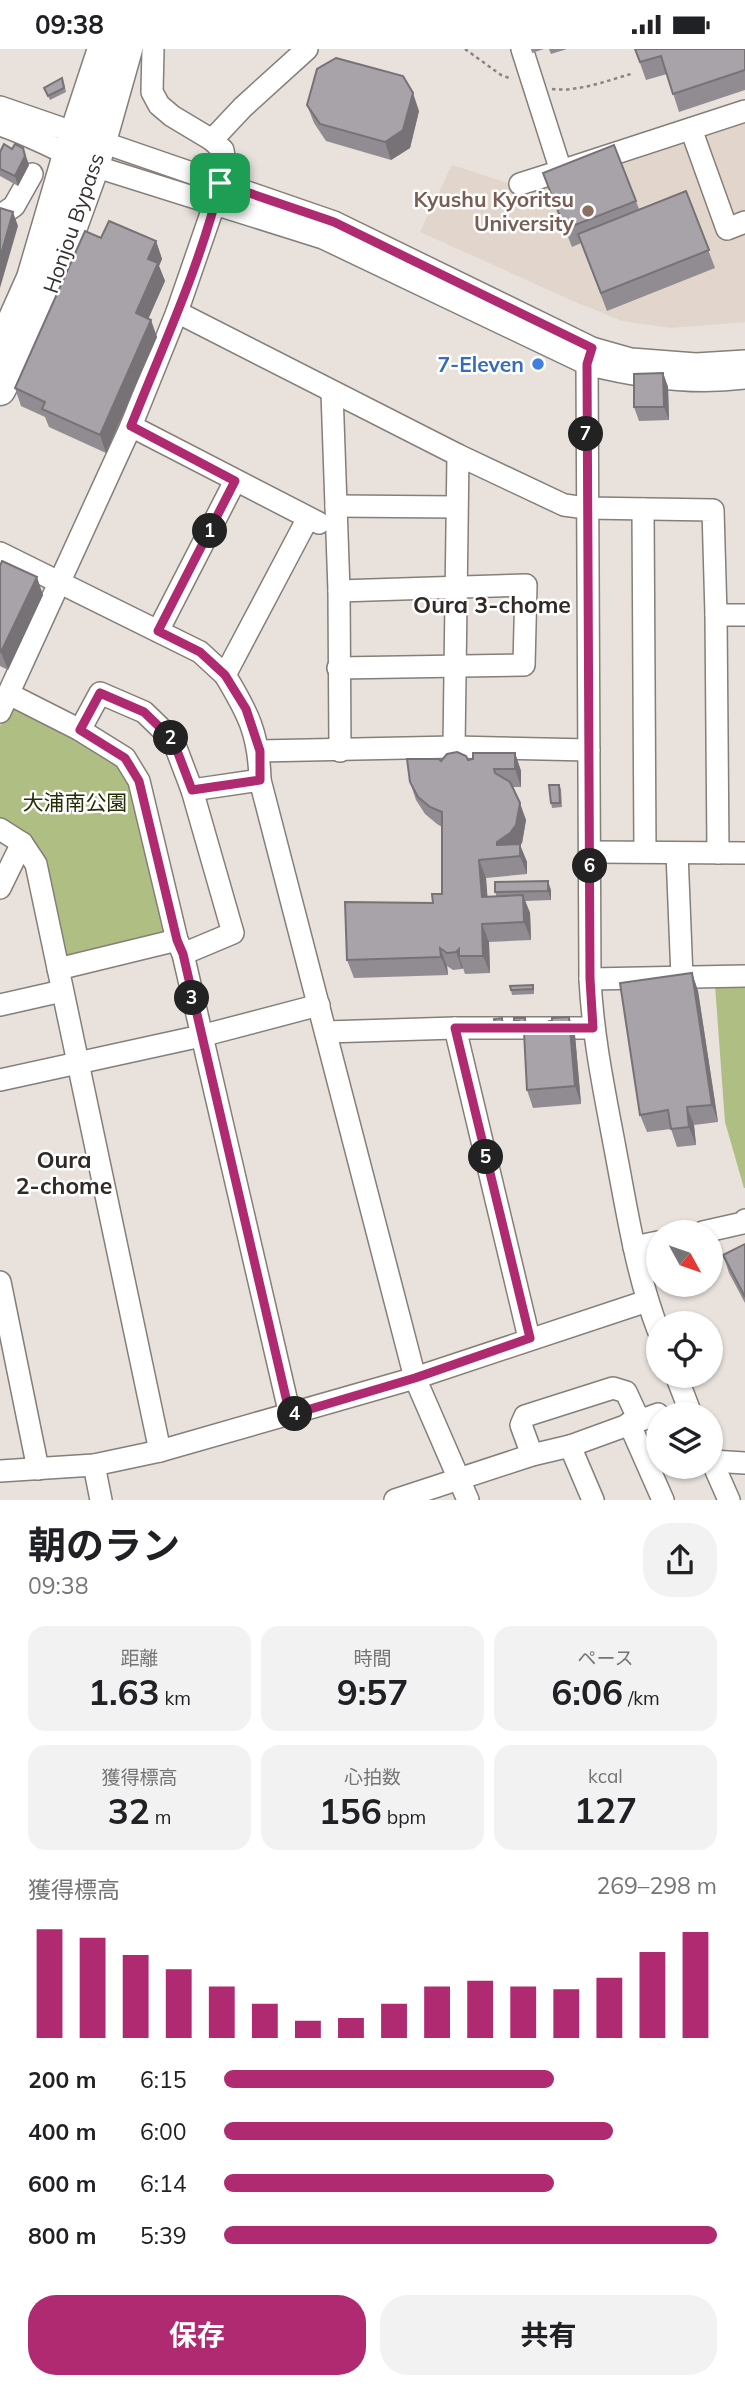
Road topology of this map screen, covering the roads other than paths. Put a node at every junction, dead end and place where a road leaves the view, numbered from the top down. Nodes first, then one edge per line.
1 (103, 49) edge
2 (127, 49) edge
3 (153, 49) edge
4 (307, 49) edge
5 (523, 49) edge
6 (0, 107) edge
7 (745, 111) edge
8 (0, 125) edge
9 (691, 129) junction
10 (212, 140) junction
11 (85, 149) junction
12 (561, 171) junction
13 (32, 174) dead end
14 (220, 183) junction
15 (520, 184) dead end
16 (215, 205) junction
17 (0, 216) edge
18 (745, 222) edge
19 (177, 312) junction
20 (0, 350) edge
21 (589, 356) junction
22 (745, 361) edge
23 (745, 378) edge
24 (0, 390) edge
25 (332, 392) junction
26 (131, 426) junction
27 (458, 455) junction
28 (235, 481) junction
29 (336, 506) junction
30 (456, 507) junction
31 (586, 508) junction
32 (643, 509) junction
33 (308, 518) junction
34 (336, 531) junction
35 (0, 554) edge
36 (60, 582) junction
37 (457, 587) junction
38 (339, 591) junction
39 (716, 615) junction
40 (745, 615) edge
41 (158, 631) junction
42 (456, 666) junction
43 (338, 668) junction
44 (225, 675) junction
45 (4, 703) edge
46 (80, 730) junction
47 (454, 747) junction
48 (589, 750) junction
49 (260, 751) junction
50 (340, 751) junction
51 (260, 780) junction
52 (192, 790) junction
53 (0, 829) edge
54 (22, 843) junction
55 (590, 852) junction
56 (645, 852) junction
57 (677, 853) junction
58 (718, 853) junction
59 (745, 853) edge
60 (0, 888) edge
61 (180, 947) junction
62 (58, 969) junction
63 (745, 976) edge
64 (682, 978) junction
65 (590, 979) junction
66 (62, 991) junction
67 (0, 1005) edge
68 (319, 1005) junction
69 (455, 1028) junction
70 (593, 1028) junction
71 (326, 1032) junction
72 (201, 1036) junction
73 (77, 1063) junction
74 (0, 1080) edge
75 (744, 1223) edge
76 (723, 1228) edge
77 (646, 1244) edge
78 (634, 1247) junction
79 (0, 1282) edge
80 (647, 1301) junction
81 (651, 1311) edge
82 (530, 1338) junction
83 (415, 1378) junction
84 (290, 1415) junction
85 (646, 1418) edge
86 (570, 1446) junction
87 (160, 1451) junction
88 (532, 1455) junction
89 (723, 1460) edge
90 (745, 1463) edge
91 (93, 1465) junction
92 (38, 1469) junction
93 (0, 1471) edge
94 (459, 1479) junction
95 (659, 1479) edge
96 (720, 1479) edge
97 (102, 1500) edge
98 (395, 1500) edge
99 (468, 1500) edge
100 (593, 1500) edge
101 (663, 1500) edge
102 (729, 1500) edge

1 - 11 highway, Honjou Bypass
2 - 11 highway, Honjou Bypass
3 - 10 street
4 - 10 street
5 - 12 street
6 - 11 street
7 - 9 street
8 - 11 street
9 - 12 street
9 - 18 street
10 - 14 street
11 - 14 street
11 - 16 street
11 - 20 highway, Honjou Bypass
11 - 24 highway, Honjou Bypass
12 - 15 street
13 - 17 street
14 - 16 street
14 - 21 street
16 - 19 street
16 - 21 street
19 - 25 street
19 - 26 street
21 - 22 street
21 - 23 street
21 - 31 street
25 - 27 street
25 - 29 street
26 - 28 street
26 - 36 street
27 - 30 street
27 - 31 street
28 - 33 street
28 - 41 street
29 - 30 street
29 - 34 street
30 - 37 street
31 - 32 street
31 - 48 street
32 - 39 street
32 - 56 street
33 - 34 street
33 - 44 street
34 - 38 street
35 - 36 street
36 - 41 street
36 - 45 street
37 - 38 street
37 - 42 street
37 - 42 street
38 - 43 street
39 - 40 street
39 - 58 street
41 - 44 street
42 - 43 street
42 - 47 street
43 - 50 street
44 - 49 street
45 - 46 street
46 - 52 street
46 - 61 street
47 - 48 street
47 - 50 street
48 - 55 street
49 - 50 street
49 - 51 street
51 - 52 street
51 - 68 street
52 - 61 street
53 - 54 street
54 - 60 street
54 - 62 street
55 - 56 street
55 - 65 street
56 - 57 street
57 - 58 street
57 - 64 street
58 - 59 street
61 - 62 street
61 - 72 street
62 - 66 street
63 - 64 street
64 - 65 street
65 - 70 street
66 - 67 street
66 - 73 street
68 - 71 street
68 - 72 street
69 - 70 street
69 - 71 street
69 - 82 street
70 - 78 street
71 - 83 street
72 - 73 street
72 - 84 street
73 - 74 street
73 - 87 street
75 - 76 street
77 - 78 street
78 - 80 street
79 - 92 street
80 - 81 street
80 - 82 street
82 - 83 street
83 - 84 street
83 - 94 street
84 - 87 street
85 - 86 street
85 - 88 street
86 - 88 street
86 - 100 street
87 - 91 street
88 - 94 street
89 - 90 street
91 - 92 street
91 - 97 street
92 - 93 street
94 - 98 street
94 - 99 street
95 - 101 street
96 - 102 street

